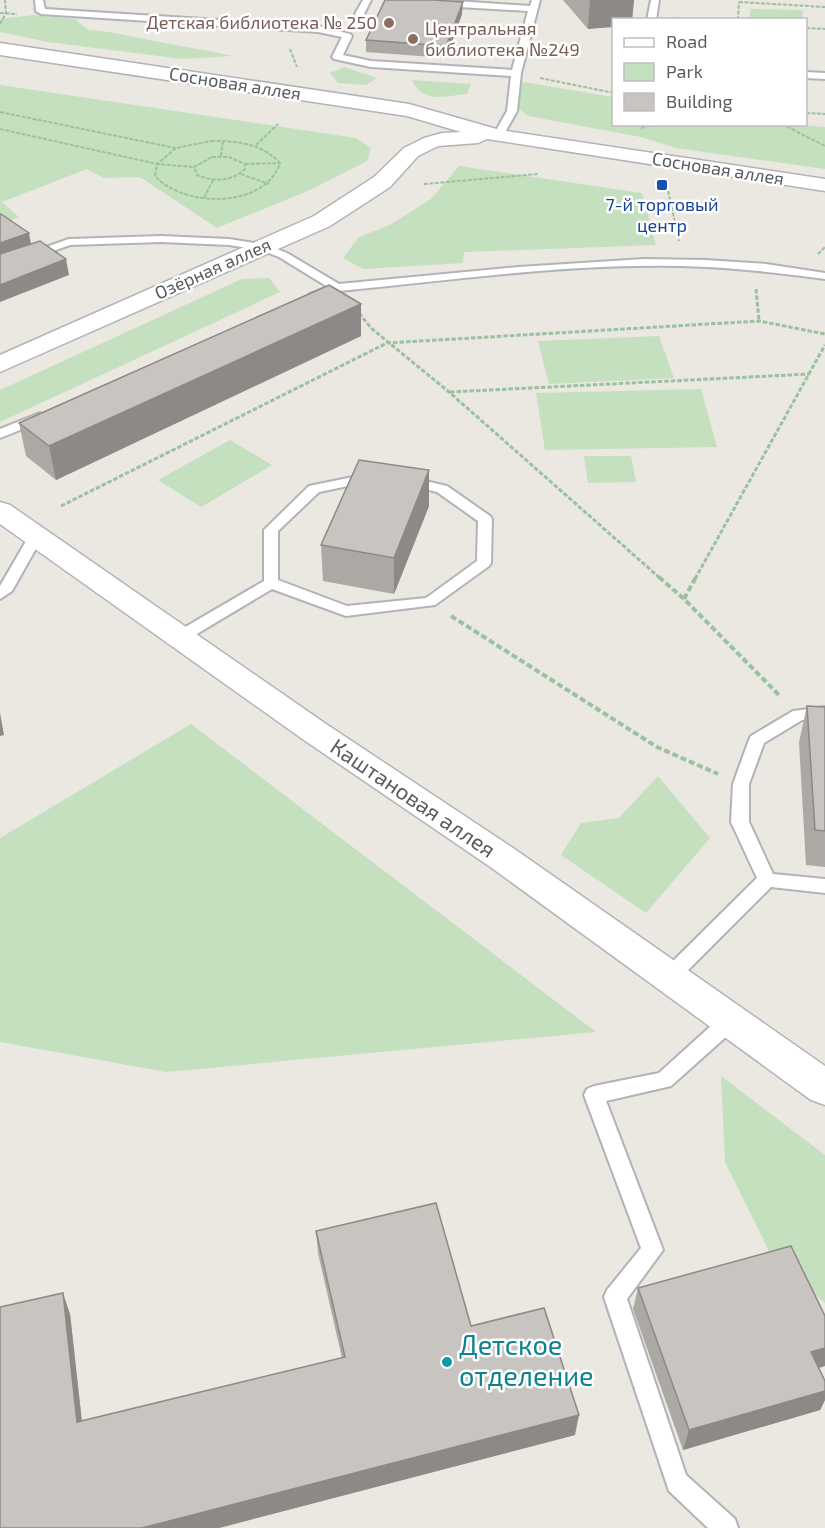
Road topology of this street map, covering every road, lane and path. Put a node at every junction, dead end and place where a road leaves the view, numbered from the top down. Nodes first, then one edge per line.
1 (5, 0) edge
2 (39, 0) edge
3 (367, 0) edge
4 (655, 0) edge
5 (773, 0) edge
6 (739, 1) edge
7 (433, 3) edge
8 (535, 5) edge
9 (784, 5) junction
10 (825, 7) edge
11 (360, 14) dead end
12 (651, 18) edge
13 (738, 18) edge
14 (0, 24) edge
15 (354, 24) dead end
16 (281, 27) junction
17 (807, 28) edge
18 (825, 29) edge
19 (348, 36) junction
20 (0, 49) edge
21 (0, 67) edge
22 (297, 69) dead end
23 (516, 73) junction
24 (807, 75) edge
25 (825, 76) edge
26 (612, 93) edge
27 (0, 112) edge
28 (807, 113) edge
29 (825, 114) edge
30 (278, 124) dead end
31 (648, 126) edge
32 (786, 126) edge
33 (387, 127) junction
34 (641, 128) dead end
35 (0, 129) edge
36 (463, 132) junction
37 (498, 136) junction
38 (223, 141) junction
39 (256, 145) junction
40 (825, 146) edge
41 (176, 148) junction
42 (411, 152) junction
43 (221, 156) junction
44 (280, 162) junction
45 (157, 164) junction
46 (244, 164) junction
47 (194, 167) junction
48 (241, 174) junction
49 (538, 174) dead end
50 (213, 180) junction
51 (269, 184) junction
52 (424, 184) dead end
53 (825, 185) edge
54 (668, 191) dead end
55 (204, 198) junction
56 (263, 247) junction
57 (684, 263) junction
58 (0, 267) edge
59 (825, 276) edge
60 (337, 288) junction
61 (304, 302) edge
62 (825, 334) edge
63 (387, 342) junction
64 (825, 345) edge
65 (0, 364) edge
66 (810, 374) junction
67 (449, 392) junction
68 (54, 411) edge
69 (0, 434) edge
70 (61, 506) dead end
71 (0, 510) edge
72 (36, 536) junction
73 (272, 583) junction
74 (0, 594) edge
75 (684, 599) junction
76 (430, 602) junction
77 (180, 637) junction
78 (825, 713) edge
79 (799, 715) junction
80 (741, 784) junction
81 (767, 880) junction
82 (825, 886) edge
83 (669, 977) junction
84 (730, 1021) junction
85 (825, 1088) edge
86 (726, 1528) edge

1 - 14 path
2 - 16 lane
3 - 11 lane
4 - 12 lane
5 - 9 path
6 - 9 path
6 - 13 path
7 - 8 lane
8 - 23 lane
9 - 10 path
15 - 19 lane
16 - 19 lane
16 - 22 path
17 - 18 path
19 - 23 lane
20 - 36 street, Сосновая аллея
21 - 33 street, Сосновая аллея
23 - 26 path
23 - 37 lane
24 - 25 lane
27 - 41 path
28 - 29 path
30 - 39 path
31 - 34 path
32 - 40 path
33 - 36 street, Сосновая аллея
33 - 42 street
35 - 45 path
36 - 37 street, Сосновая аллея
36 - 42 street
37 - 53 street, Сосновая аллея
38 - 39 path
38 - 41 path
38 - 43 path
39 - 44 path
41 - 45 path
42 - 56 street, Озёрная аллея
43 - 46 path
43 - 47 path
44 - 46 path
44 - 51 path
45 - 47 path
45 - 55 path
46 - 48 path
47 - 50 path
48 - 50 path
48 - 51 path
49 - 52 path
50 - 55 path
51 - 55 path
54 - 57 path
56 - 58 lane
56 - 60 lane
56 - 65 street, Озёрная аллея
57 - 59 lane
57 - 60 lane
60 - 61 lane
60 - 63 path
62 - 63 path
63 - 67 path
63 - 70 path
64 - 66 path
66 - 67 path
66 - 75 path
67 - 75 path
68 - 69 lane
71 - 72 street, Каштановая аллея
72 - 74 lane
72 - 77 street, Каштановая аллея
73 - 76 lane
73 - 76 lane
73 - 77 lane
75 - 79 path
76 - 80 path
77 - 83 street, Каштановая аллея
78 - 79 lane
79 - 80 lane
80 - 81 lane
81 - 82 lane
81 - 83 lane
83 - 84 street, Каштановая аллея
84 - 85 street, Каштановая аллея
84 - 86 lane

